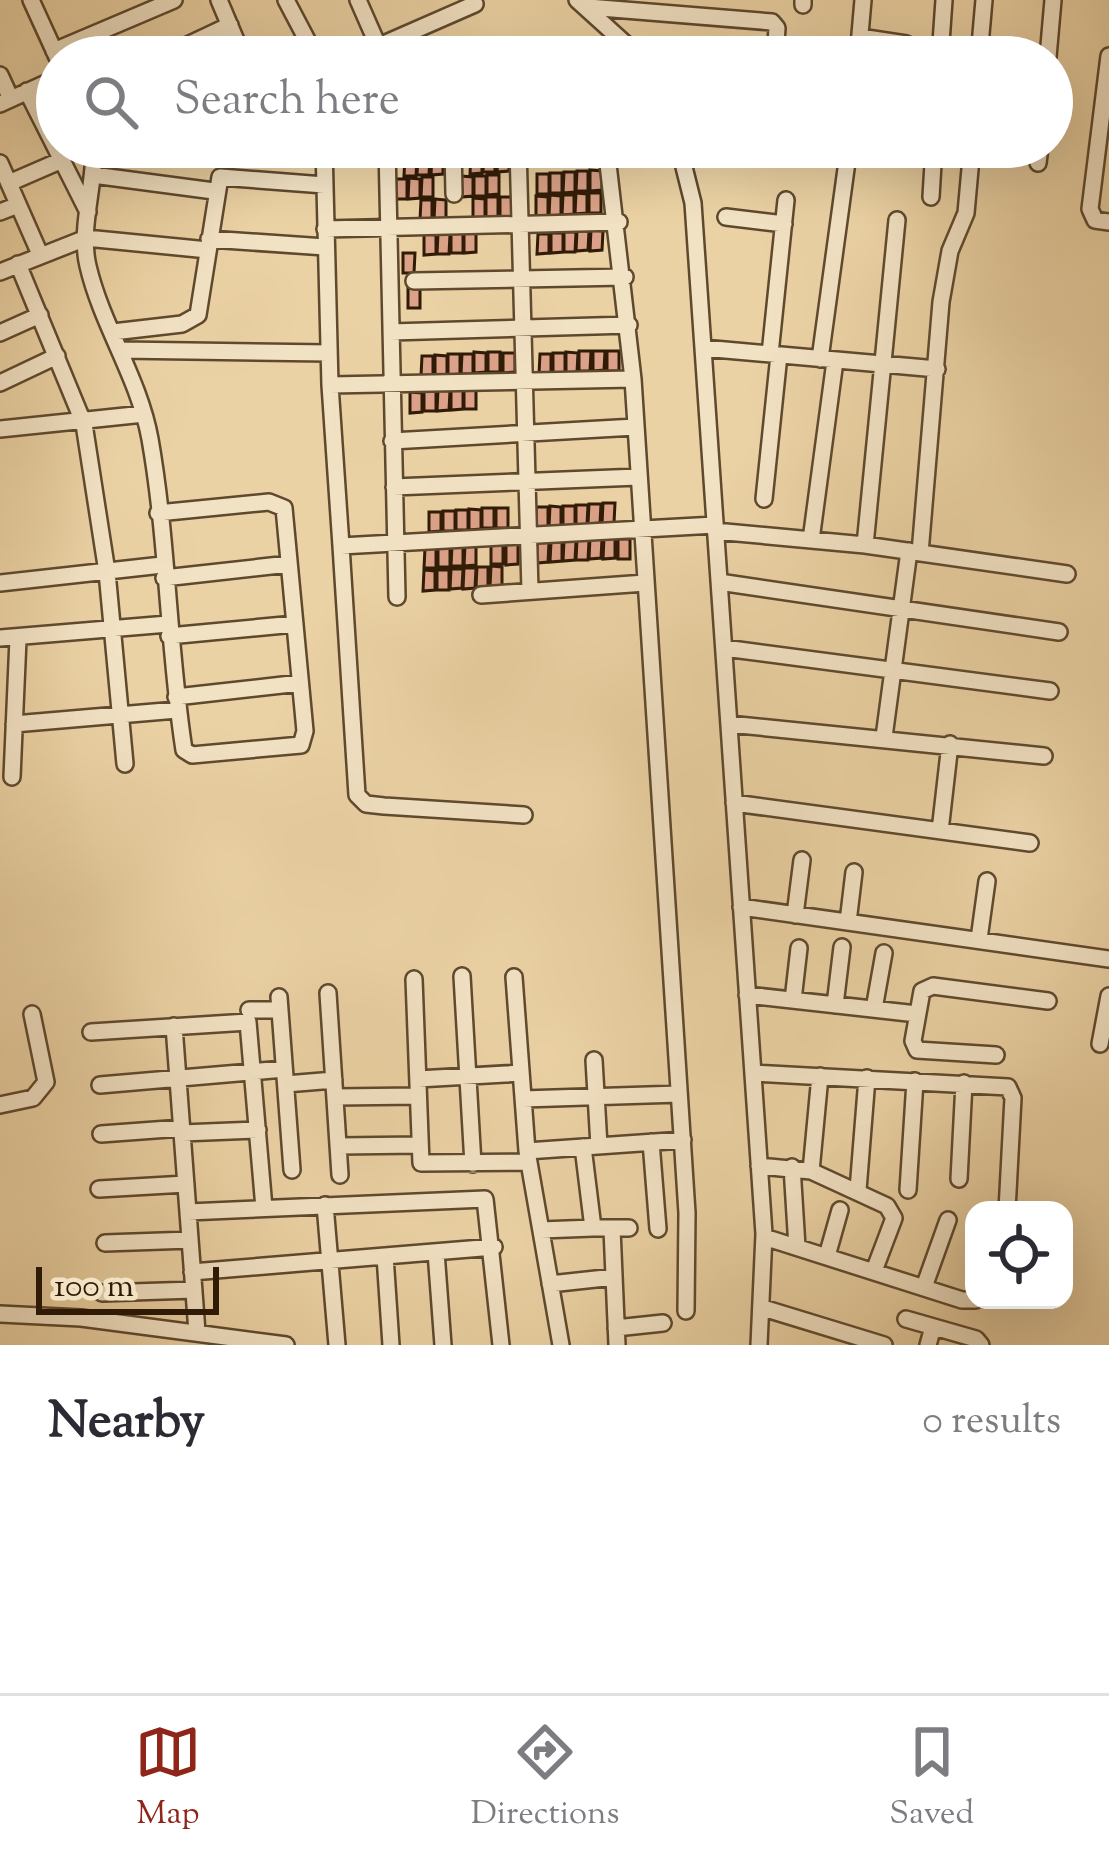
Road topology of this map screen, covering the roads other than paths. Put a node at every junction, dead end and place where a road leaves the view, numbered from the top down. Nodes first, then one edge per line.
1 (32, 0) edge
2 (174, 0) edge
3 (219, 0) edge
4 (286, 0) edge
5 (863, 0) edge
6 (944, 0) edge
7 (984, 0) edge
8 (1053, 0) edge
9 (365, 2) edge
10 (475, 4) dead end
11 (582, 4) edge
12 (230, 25) junction
13 (48, 36) edge
14 (95, 36) edge
15 (207, 36) edge
16 (234, 36) edge
17 (302, 36) edge
18 (376, 36) edge
19 (412, 36) edge
20 (618, 36) edge
21 (776, 36) edge
22 (860, 36) edge
23 (941, 36) edge
24 (981, 36) edge
25 (1050, 36) edge
26 (1109, 56) edge
27 (0, 75) edge
28 (13, 98) edge
29 (36, 127) edge
30 (0, 163) edge
31 (44, 168) edge
32 (66, 168) edge
33 (93, 168) edge
34 (324, 168) edge
35 (387, 168) edge
36 (453, 168) edge
37 (518, 168) edge
38 (610, 168) edge
39 (685, 168) edge
40 (847, 168) edge
41 (933, 168) edge
42 (970, 168) edge
43 (93, 175) junction
44 (9, 183) junction
45 (324, 185) junction
46 (214, 191) junction
47 (454, 194) dead end
48 (931, 197) dead end
49 (786, 200) dead end
50 (18, 205) junction
51 (0, 212) edge
52 (90, 214) junction
53 (727, 217) dead end
54 (897, 220) dead end
55 (619, 222) junction
56 (1109, 222) edge
57 (784, 224) junction
58 (519, 226) junction
59 (388, 227) junction
60 (86, 238) junction
61 (325, 238) junction
62 (209, 244) junction
63 (39, 252) junction
64 (18, 264) junction
65 (0, 272) edge
66 (625, 277) junction
67 (520, 279) junction
68 (415, 280) dead end
69 (40, 315) junction
70 (629, 325) junction
71 (520, 327) junction
72 (113, 332) junction
73 (391, 332) junction
74 (0, 333) edge
75 (703, 348) junction
76 (121, 350) junction
77 (329, 353) junction
78 (774, 355) junction
79 (57, 356) junction
80 (828, 360) junction
81 (885, 366) junction
82 (937, 369) junction
83 (633, 379) junction
84 (0, 382) edge
85 (392, 385) junction
86 (521, 385) junction
87 (330, 386) junction
88 (144, 414) junction
89 (82, 419) junction
90 (635, 427) junction
91 (0, 429) edge
92 (524, 436) junction
93 (392, 441) junction
94 (638, 477) junction
95 (526, 483) junction
96 (394, 487) junction
97 (764, 499) dead end
98 (158, 513) junction
99 (715, 528) junction
100 (641, 532) junction
101 (529, 537) junction
102 (811, 540) junction
103 (395, 543) junction
104 (865, 545) junction
105 (341, 546) junction
106 (915, 552) junction
107 (289, 564) junction
108 (107, 572) junction
109 (163, 572) junction
110 (1067, 574) dead end
111 (719, 582) junction
112 (0, 583) edge
113 (645, 583) junction
114 (530, 591) junction
115 (481, 595) dead end
116 (397, 596) dead end
117 (901, 612) junction
118 (295, 624) junction
119 (114, 629) junction
120 (169, 630) junction
121 (1059, 632) dead end
122 (0, 638) edge
123 (18, 639) junction
124 (724, 648) junction
125 (893, 668) junction
126 (301, 683) junction
127 (1050, 691) dead end
128 (177, 704) junction
129 (121, 716) junction
130 (14, 724) junction
131 (729, 724) junction
132 (884, 737) junction
133 (950, 744) junction
134 (1044, 756) dead end
135 (125, 764) dead end
136 (12, 777) dead end
137 (734, 803) junction
138 (524, 815) dead end
139 (940, 831) junction
140 (1030, 843) dead end
141 (802, 860) dead end
142 (854, 872) dead end
143 (987, 880) dead end
144 (741, 908) junction
145 (795, 915) junction
146 (848, 922) junction
147 (979, 939) junction
148 (842, 947) dead end
149 (799, 948) dead end
150 (884, 953) dead end
151 (1109, 959) edge
152 (462, 976) dead end
153 (514, 977) dead end
154 (414, 979) dead end
155 (328, 993) dead end
156 (747, 995) junction
157 (1109, 996) edge
158 (793, 1000) junction
159 (1048, 1000) dead end
160 (835, 1004) junction
161 (874, 1009) junction
162 (249, 1010) dead end
163 (32, 1014) dead end
164 (916, 1014) junction
165 (174, 1026) junction
166 (92, 1032) dead end
167 (1100, 1044) dead end
168 (996, 1055) dead end
169 (594, 1060) dead end
170 (521, 1073) junction
171 (753, 1073) junction
172 (256, 1074) junction
173 (468, 1076) junction
174 (820, 1076) junction
175 (285, 1077) junction
176 (867, 1078) junction
177 (178, 1080) junction
178 (915, 1081) junction
179 (964, 1083) junction
180 (100, 1085) dead end
181 (334, 1088) junction
182 (418, 1088) junction
183 (679, 1094) junction
184 (597, 1097) junction
185 (523, 1100) junction
186 (0, 1106) edge
187 (182, 1130) junction
188 (258, 1130) junction
189 (101, 1134) dead end
190 (682, 1140) junction
191 (651, 1142) junction
192 (420, 1144) junction
193 (338, 1146) junction
194 (591, 1146) junction
195 (528, 1156) junction
196 (473, 1164) junction
197 (759, 1166) junction
198 (792, 1167) junction
199 (292, 1170) dead end
200 (811, 1172) junction
201 (340, 1174) dead end
202 (959, 1179) dead end
203 (186, 1184) junction
204 (99, 1190) dead end
205 (858, 1190) junction
206 (908, 1190) dead end
207 (1007, 1201) edge
208 (325, 1205) junction
209 (264, 1208) junction
210 (840, 1210) dead end
211 (188, 1212) junction
212 (948, 1220) dead end
213 (593, 1228) junction
214 (658, 1229) dead end
215 (541, 1230) junction
216 (764, 1237) junction
217 (190, 1240) junction
218 (105, 1243) dead end
219 (494, 1247) junction
220 (797, 1247) junction
221 (436, 1252) junction
222 (385, 1256) junction
223 (826, 1256) junction
224 (331, 1261) junction
225 (874, 1271) junction
226 (614, 1276) junction
227 (193, 1281) junction
228 (550, 1284) junction
229 (924, 1286) junction
230 (102, 1293) dead end
231 (965, 1297) edge
232 (763, 1308) junction
233 (686, 1310) dead end
234 (0, 1314) edge
235 (906, 1319) dead end
236 (663, 1323) dead end
237 (933, 1327) junction
238 (197, 1332) junction
239 (617, 1336) edge
240 (286, 1345) edge
241 (337, 1345) edge
242 (391, 1345) edge
243 (443, 1345) edge
244 (501, 1345) edge
245 (561, 1345) edge
246 (759, 1345) edge
247 (884, 1345) edge
248 (928, 1345) edge
249 (981, 1345) edge

1 - 13 street
2 - 14 street
3 - 12 street
4 - 17 street
5 - 22 street
6 - 23 street
7 - 24 street
8 - 25 street
9 - 18 street
10 - 19 street
11 - 20 street
11 - 21 street
12 - 15 street
12 - 16 street
26 - 56 street
27 - 28 street
28 - 29 street
30 - 44 street
31 - 44 street
32 - 52 street
33 - 43 street
34 - 45 street
35 - 59 street
36 - 47 street
37 - 58 street
38 - 55 street
39 - 75 street
40 - 80 street
41 - 48 street
42 - 82 street
43 - 46 street
43 - 52 street
44 - 50 street
45 - 46 street
45 - 61 street
46 - 62 street
49 - 57 street
50 - 51 street
50 - 63 street
52 - 60 street
53 - 57 street
54 - 81 street
55 - 58 street
55 - 66 street
57 - 78 street
58 - 59 street
58 - 67 street
59 - 61 street
59 - 73 street
60 - 62 street
60 - 63 street
60 - 72 street
61 - 62 street
61 - 77 street
62 - 72 street
63 - 64 street
64 - 65 street
64 - 69 street
66 - 67 street
66 - 70 street
67 - 68 street
67 - 71 street
69 - 74 street
69 - 79 street
70 - 71 street
70 - 83 street
71 - 73 street
71 - 86 street
72 - 76 street
73 - 85 street
75 - 78 street
75 - 99 street
76 - 77 street
76 - 88 street
77 - 87 street
78 - 80 street
78 - 97 street
79 - 84 street
79 - 89 street
80 - 81 street
80 - 102 street
81 - 82 street
81 - 104 street
82 - 106 street
83 - 86 street
83 - 90 street
85 - 86 street
85 - 87 street
85 - 93 street
86 - 92 street
87 - 105 street
88 - 89 street
88 - 98 street
89 - 91 street
89 - 108 street
90 - 92 street
90 - 94 street
92 - 93 street
92 - 95 street
93 - 96 street
94 - 95 street
94 - 100 street
95 - 96 street
95 - 101 street
96 - 103 street
98 - 107 street
98 - 109 street
99 - 100 street
99 - 102 street
99 - 111 street
100 - 101 street
100 - 113 street
101 - 103 street
101 - 114 street
102 - 104 street
103 - 105 street
103 - 116 street
104 - 106 street
105 - 138 street
106 - 110 street
106 - 117 street
107 - 109 street
107 - 118 street
108 - 109 street
108 - 112 street
108 - 119 street
109 - 120 street
111 - 117 street
111 - 124 street
113 - 114 street
113 - 183 street
114 - 115 street
117 - 121 street
117 - 125 street
118 - 120 street
118 - 126 street
119 - 120 street
119 - 123 street
119 - 129 street
120 - 128 street
122 - 123 street
123 - 130 street
124 - 125 street
124 - 131 street
125 - 127 street
125 - 132 street
126 - 128 street
126 - 128 street
128 - 129 street
129 - 130 street
129 - 135 street
130 - 136 street
131 - 132 street
131 - 137 street
132 - 133 street
133 - 134 street
133 - 139 street
137 - 139 street
137 - 144 street
139 - 140 street
141 - 145 street
142 - 146 street
143 - 147 street
144 - 145 street
144 - 156 street
145 - 146 street
146 - 147 street
147 - 151 street
148 - 160 street
149 - 158 street
150 - 161 street
152 - 173 street
153 - 170 street
154 - 182 street
155 - 181 street
156 - 158 street
156 - 171 street
157 - 167 street
158 - 160 street
159 - 164 street
160 - 161 street
161 - 164 street
162 - 175 street
163 - 186 street
164 - 168 street
165 - 166 street
165 - 172 street
165 - 177 street
169 - 184 street
170 - 173 street
170 - 185 street
171 - 174 street
171 - 197 street
172 - 175 street
172 - 177 street
172 - 188 street
173 - 182 street
173 - 196 street
174 - 176 street
174 - 200 street
175 - 181 street
175 - 199 street
176 - 178 street
176 - 205 street
177 - 180 street
177 - 187 street
178 - 179 street
178 - 206 street
179 - 202 street
179 - 207 street
181 - 182 street
181 - 193 street
182 - 192 street
183 - 184 street
183 - 190 street
184 - 185 street
184 - 194 street
185 - 195 street
187 - 188 street
187 - 189 street
187 - 203 street
188 - 209 street
190 - 191 street
190 - 233 street
191 - 194 street
191 - 214 street
192 - 193 street
192 - 196 street
193 - 201 street
194 - 195 street
194 - 213 street
195 - 196 street
195 - 215 street
197 - 198 street
197 - 216 street
198 - 200 street
198 - 220 street
200 - 205 street
203 - 204 street
203 - 211 street
205 - 225 street
208 - 209 street
208 - 219 street
208 - 224 street
209 - 211 street
210 - 223 street
211 - 217 street
212 - 229 street
213 - 215 street
213 - 226 street
215 - 228 street
216 - 220 street
216 - 232 street
217 - 218 street
217 - 227 street
219 - 221 street
219 - 244 street
220 - 223 street
221 - 222 street
221 - 243 street
222 - 224 street
222 - 242 street
223 - 225 street
224 - 227 street
224 - 241 street
225 - 229 street
226 - 228 street
226 - 239 street
227 - 230 street
227 - 238 street
228 - 245 street
229 - 231 street
232 - 246 street
232 - 247 street
234 - 238 street
235 - 237 street
236 - 239 street
237 - 248 street
237 - 249 street
238 - 240 street

